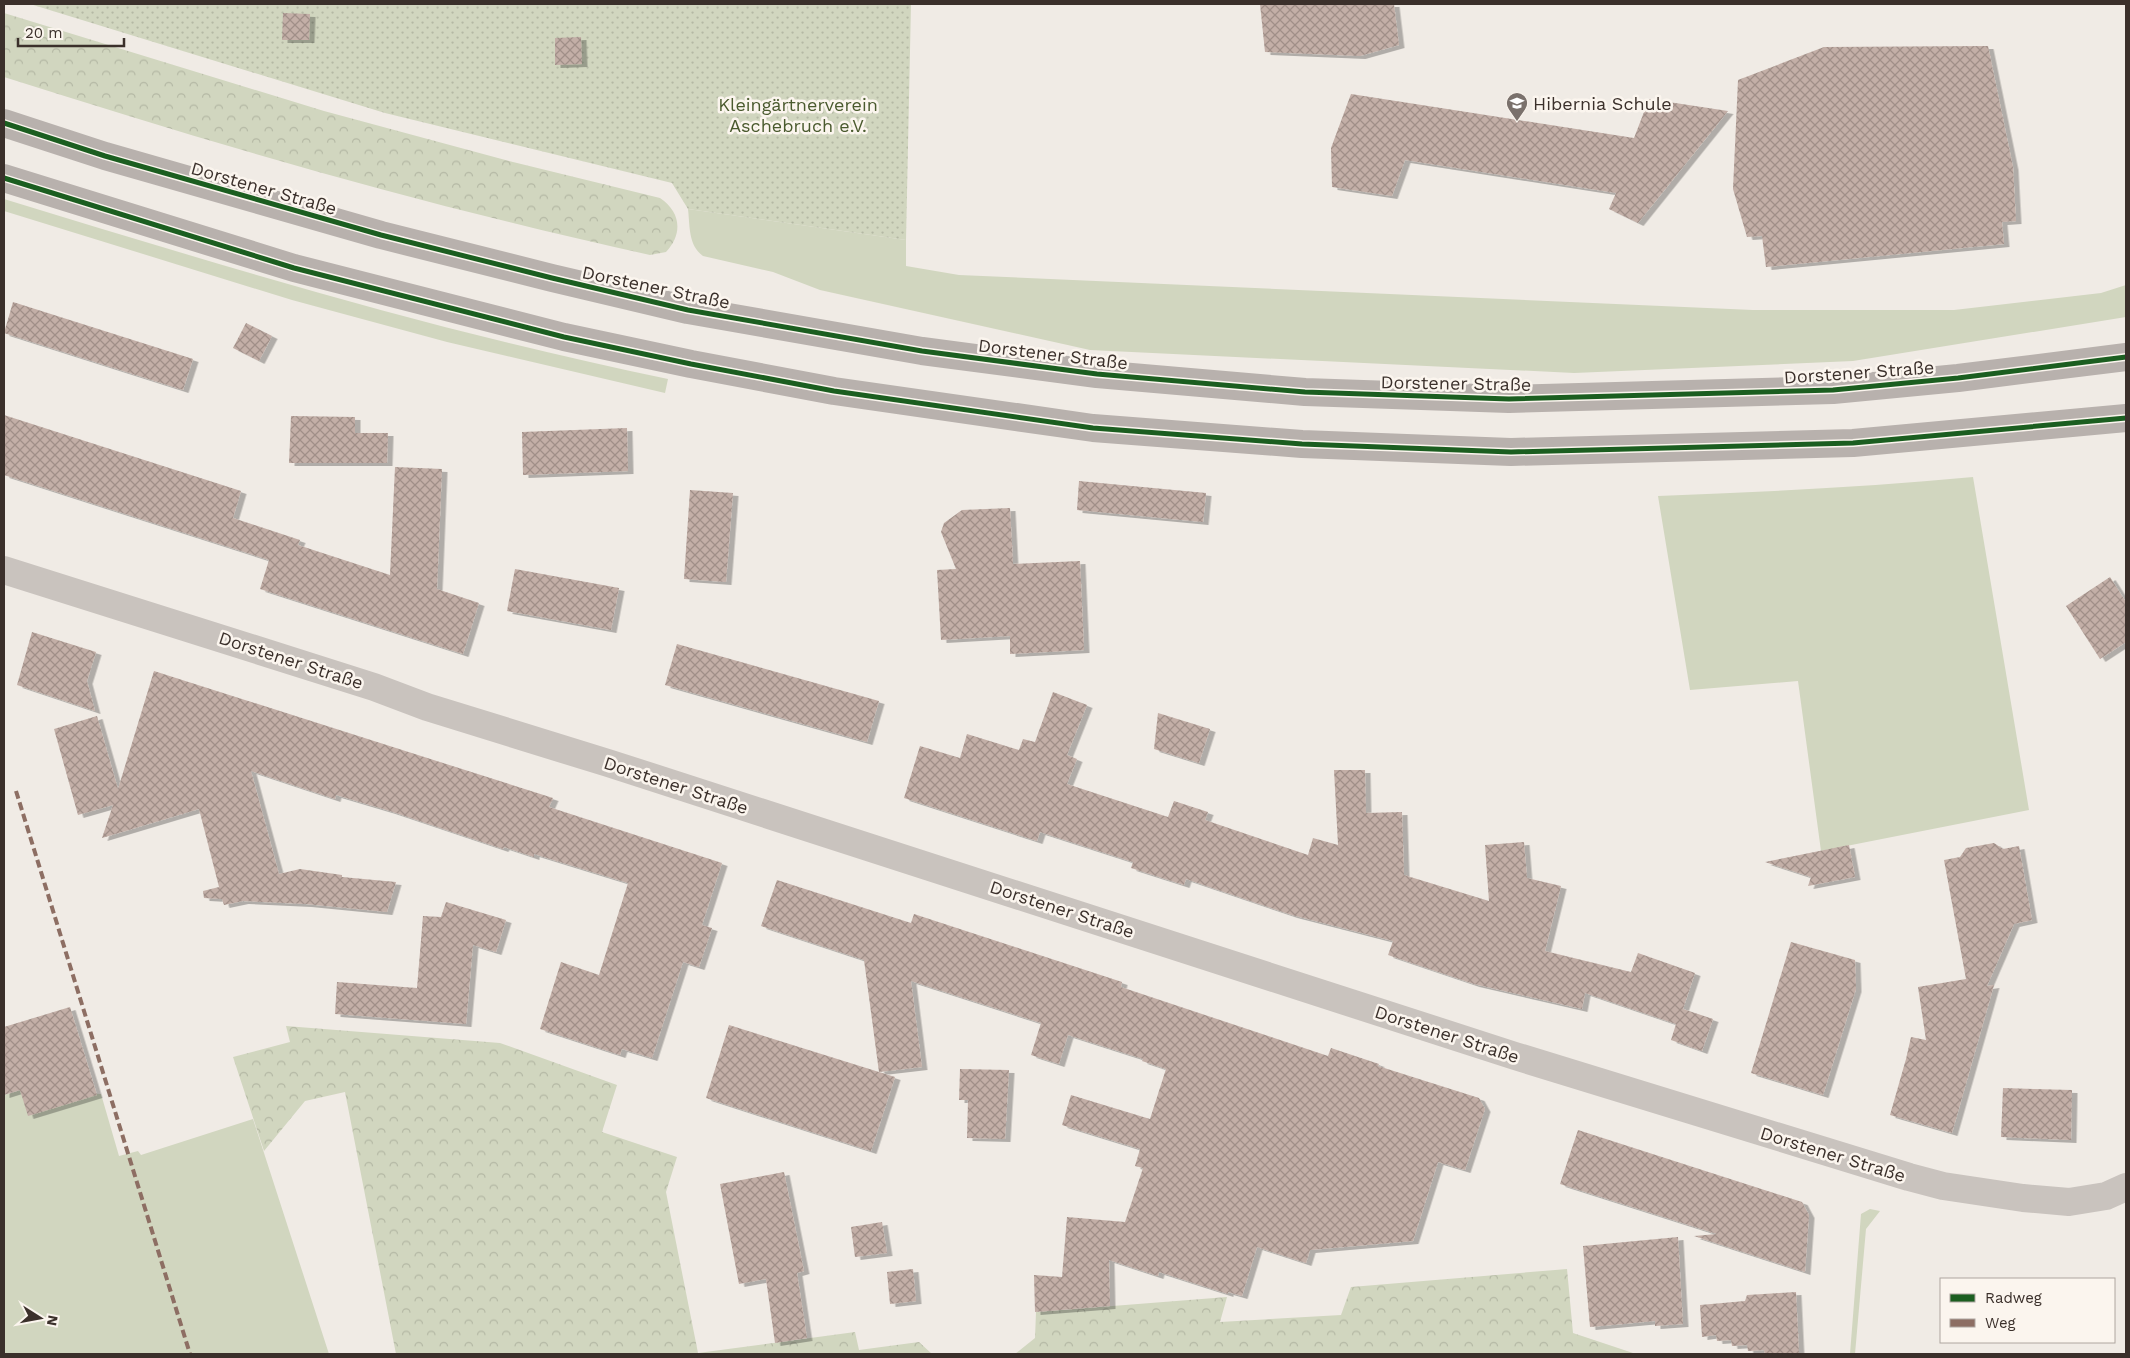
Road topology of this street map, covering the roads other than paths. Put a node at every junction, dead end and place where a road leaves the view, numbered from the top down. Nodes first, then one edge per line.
1 (4, 124) edge
2 (4, 178) edge
3 (2126, 357) edge
4 (2126, 418) edge
5 (4, 570) edge
6 (2126, 1186) edge

1 - 3 main road, Dorstener Straße
2 - 4 main road
5 - 6 street, Dorstener Straße

